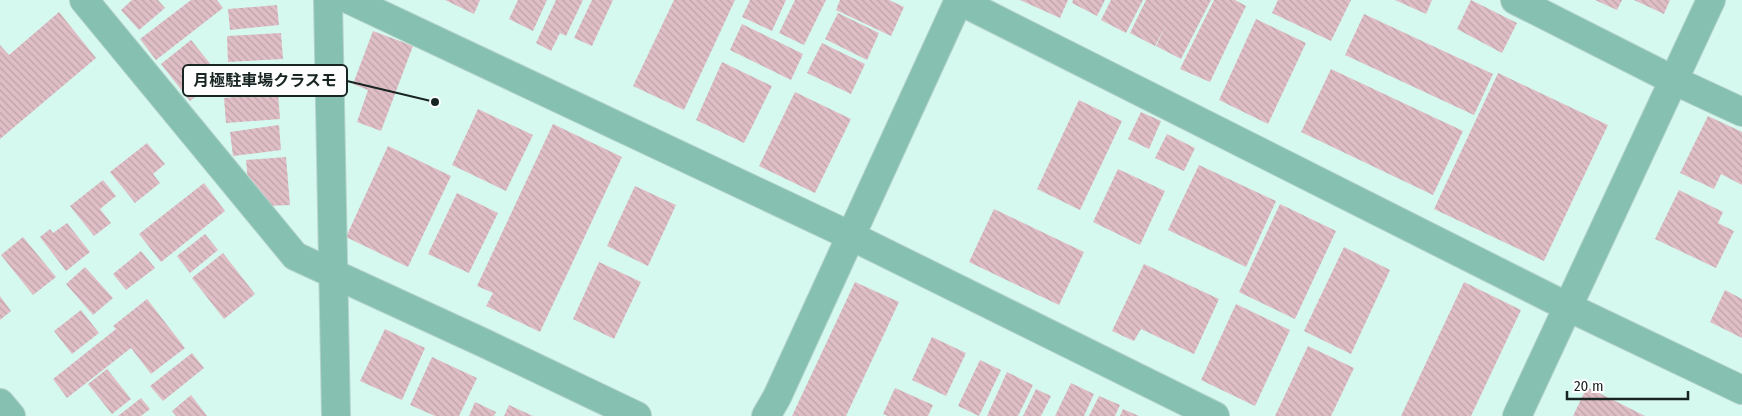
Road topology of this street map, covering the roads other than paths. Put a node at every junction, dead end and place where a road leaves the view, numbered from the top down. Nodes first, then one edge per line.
1 (84, 0) edge
2 (328, 0) edge
3 (350, 0) edge
4 (959, 0) edge
5 (1515, 0) edge
6 (1711, 0) edge
7 (1673, 80) junction
8 (1742, 112) edge
9 (851, 236) junction
10 (333, 274) junction
11 (1568, 307) junction
12 (1742, 390) edge
13 (0, 403) edge
14 (11, 416) edge
15 (336, 416) edge
16 (637, 416) edge
17 (766, 416) edge
18 (1215, 416) edge
19 (1517, 416) edge

1 - 10 street
2 - 10 street
3 - 9 street
4 - 9 street
4 - 11 street
5 - 7 street
6 - 7 street
7 - 8 street
7 - 11 street
9 - 17 street
9 - 18 street
10 - 15 street
10 - 16 street
11 - 12 street
11 - 19 street
13 - 14 street

